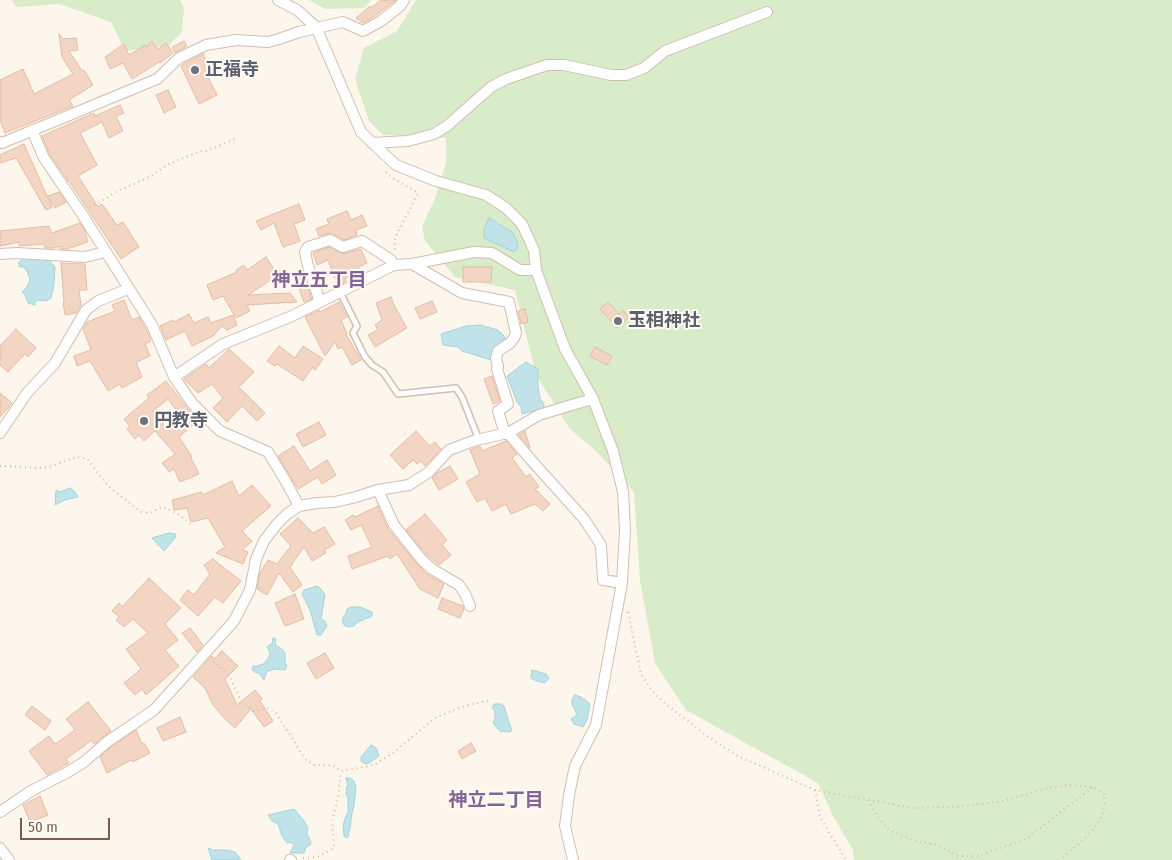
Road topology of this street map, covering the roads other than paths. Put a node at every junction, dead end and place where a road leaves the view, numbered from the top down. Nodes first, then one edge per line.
1 (278, 0) edge
2 (404, 0) edge
3 (767, 12) dead end
4 (316, 27) junction
5 (32, 130) junction
6 (0, 142) edge
7 (372, 143) junction
8 (105, 252) junction
9 (0, 254) edge
10 (393, 262) junction
11 (412, 264) junction
12 (536, 270) junction
13 (128, 289) junction
14 (340, 292) junction
15 (320, 302) junction
16 (174, 378) junction
17 (593, 399) junction
18 (0, 433) edge
19 (506, 433) junction
20 (479, 440) junction
21 (378, 490) junction
22 (299, 506) junction
23 (622, 583) junction
24 (470, 606) dead end
25 (0, 812) edge
26 (0, 848) edge
27 (8, 860) edge
28 (573, 860) edge

1 - 4 street
2 - 4 street
3 - 7 street
4 - 5 street
4 - 7 street
5 - 6 street
5 - 8 street
7 - 12 street
8 - 9 street
8 - 13 street
10 - 11 street
10 - 14 street
10 - 15 street
11 - 12 street
11 - 19 street
12 - 17 street
13 - 16 street
13 - 18 street
14 - 15 street
14 - 20 lane
15 - 16 street
16 - 22 street
17 - 19 street
17 - 23 street
19 - 20 street
19 - 23 street
20 - 21 street
21 - 22 street
21 - 24 street
22 - 25 street
23 - 28 street
26 - 27 street

